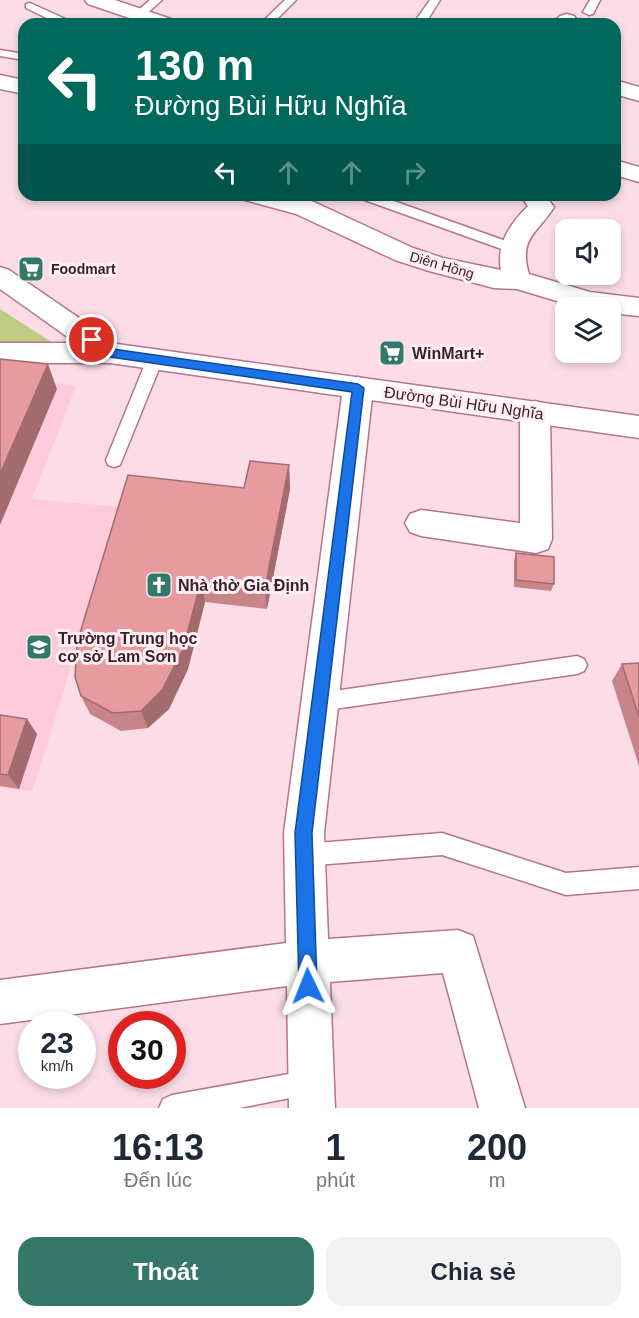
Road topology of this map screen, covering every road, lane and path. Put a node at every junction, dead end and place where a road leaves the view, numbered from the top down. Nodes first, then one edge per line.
1 (157, 0) edge
2 (291, 0) edge
3 (435, 0) edge
4 (595, 0) edge
5 (106, 2) edge
6 (30, 6) dead end
7 (588, 12) dead end
8 (139, 15) junction
9 (55, 18) edge
10 (148, 18) edge
11 (272, 18) edge
12 (423, 18) edge
13 (0, 53) edge
14 (18, 58) edge
15 (0, 82) edge
16 (18, 86) edge
17 (621, 89) edge
18 (639, 94) edge
19 (621, 169) edge
20 (639, 175) edge
21 (285, 201) edge
22 (381, 201) edge
23 (537, 201) edge
24 (515, 249) junction
25 (0, 276) edge
26 (517, 280) junction
27 (639, 307) edge
28 (0, 353) edge
29 (110, 353) junction
30 (155, 359) junction
31 (358, 388) junction
32 (535, 412) junction
33 (639, 427) edge
34 (114, 460) dead end
35 (421, 523) dead end
36 (577, 665) dead end
37 (320, 702) junction
38 (304, 855) junction
39 (639, 878) edge
40 (307, 962) junction
41 (0, 1002) edge
42 (311, 1095) edge
43 (172, 1108) edge
44 (502, 1108) edge

1 - 8 lane
2 - 11 lane
3 - 12 lane
4 - 7 lane
5 - 8 street
6 - 9 lane
8 - 10 street
13 - 14 lane
15 - 16 street
17 - 18 street
19 - 20 street
21 - 26 street, Diên Hồng
22 - 24 lane
23 - 24 street
24 - 26 street
25 - 29 street, Đường Bùi Hữu Nghĩa
26 - 27 street, Diên Hồng
28 - 29 street, Đường Bùi Hữu Nghĩa
29 - 30 street, Đường Bùi Hữu Nghĩa
30 - 31 street, Đường Bùi Hữu Nghĩa
30 - 34 lane
31 - 32 street, Đường Bùi Hữu Nghĩa
31 - 37 street
32 - 33 street, Đường Bùi Hữu Nghĩa
32 - 35 street
36 - 37 lane
37 - 38 street
38 - 39 lane
38 - 40 street
40 - 41 street
40 - 42 street
40 - 44 street
42 - 43 lane

